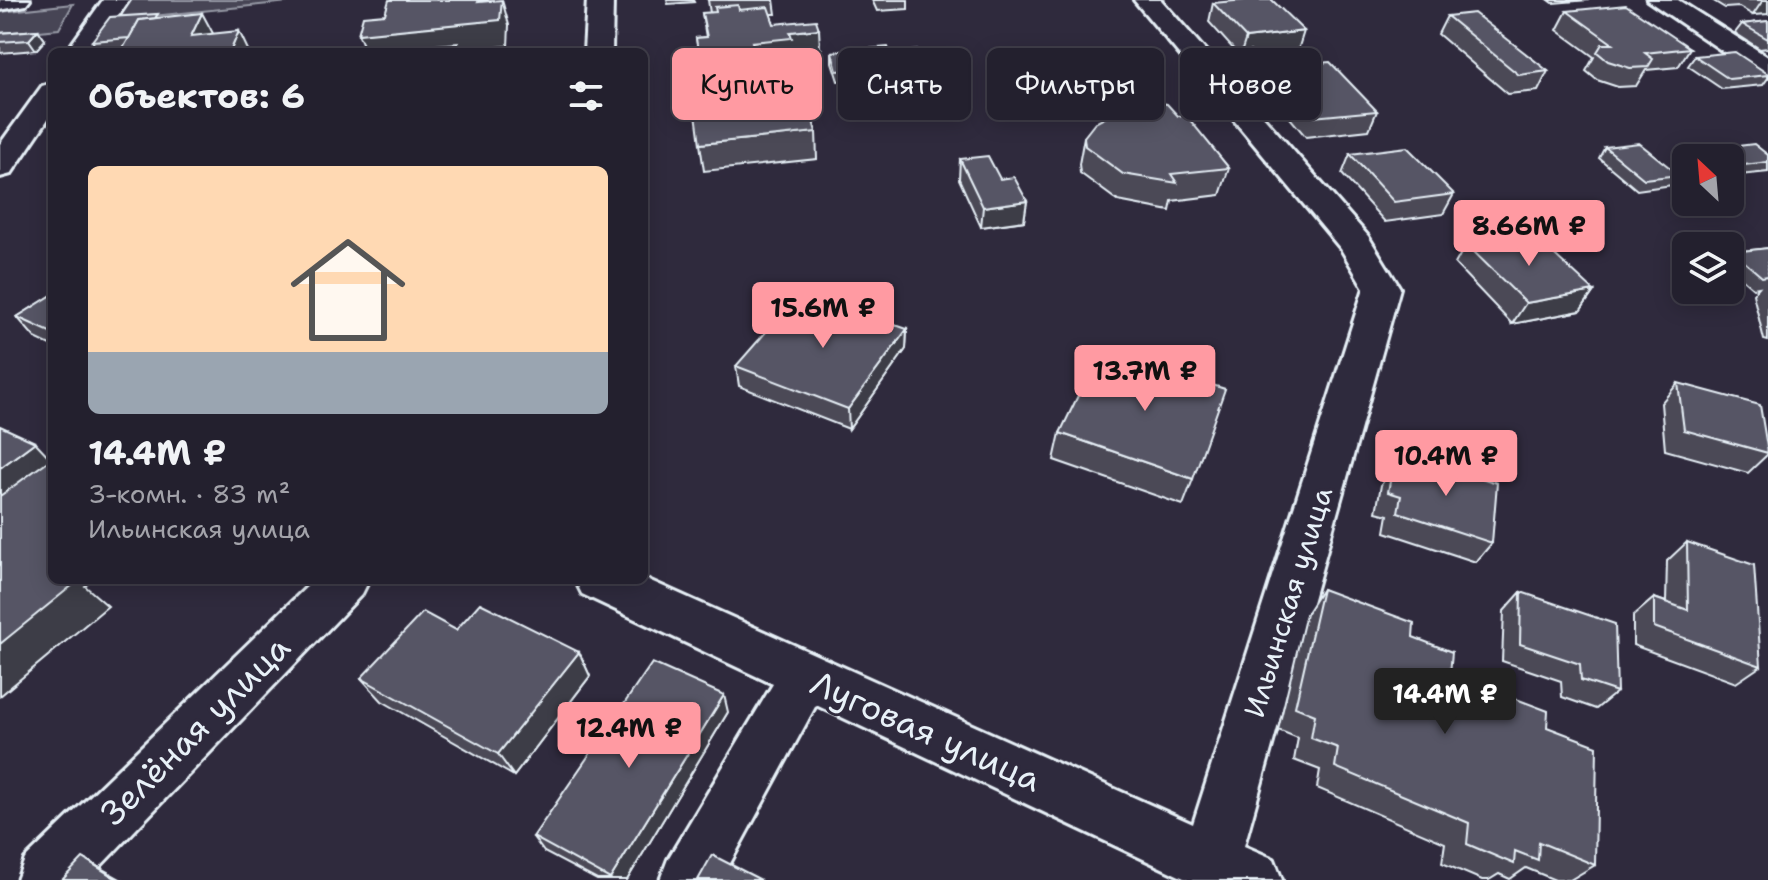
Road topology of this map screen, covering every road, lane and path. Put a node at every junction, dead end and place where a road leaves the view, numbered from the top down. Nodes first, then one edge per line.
1 (17, 0) edge
2 (116, 0) edge
3 (600, 0) edge
4 (1147, 0) edge
5 (1660, 0) edge
6 (0, 2) edge
7 (83, 48) edge
8 (598, 48) edge
9 (1768, 69) edge
10 (48, 98) edge
11 (0, 167) edge
12 (341, 584) edge
13 (608, 584) edge
14 (805, 676) junction
15 (1232, 870) edge
16 (46, 880) edge
17 (689, 880) edge

1 - 6 street
2 - 7 street
3 - 8 street
4 - 15 street, Ильинская улица
5 - 9 street
10 - 11 street
12 - 16 street, Зелёная улица
13 - 14 street, Луговая улица
14 - 15 street, Луговая улица
14 - 17 street

